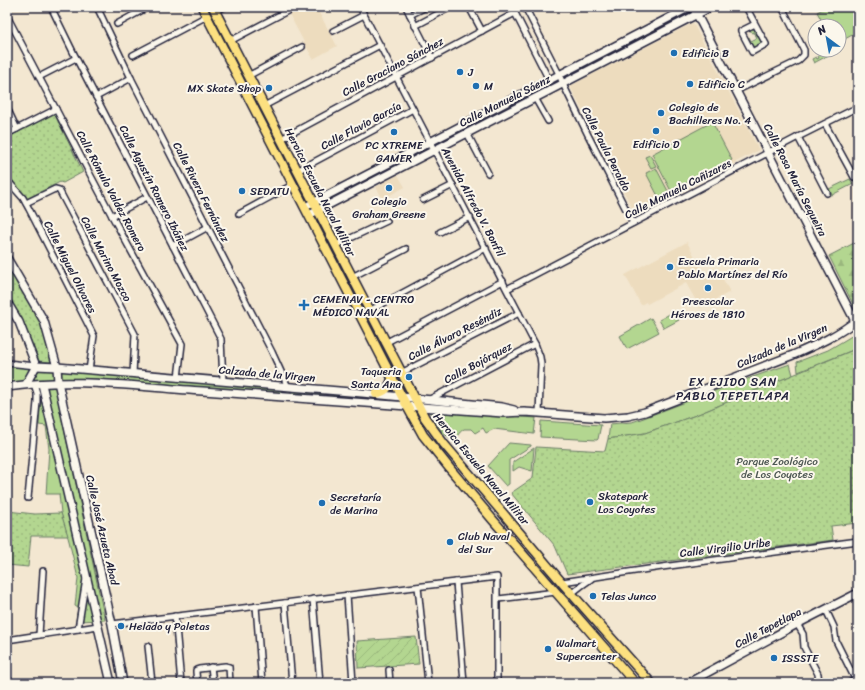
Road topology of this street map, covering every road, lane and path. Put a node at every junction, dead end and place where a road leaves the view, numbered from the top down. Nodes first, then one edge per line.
1 (51, 7) edge
2 (97, 7) edge
3 (148, 7) edge
4 (202, 7) edge
5 (224, 7) edge
6 (296, 7) edge
7 (360, 7) edge
8 (406, 7) edge
9 (426, 7) edge
10 (451, 7) edge
11 (469, 7) edge
12 (512, 7) edge
13 (525, 7) edge
14 (690, 7) edge
15 (693, 7) edge
16 (711, 7) edge
17 (746, 7) edge
18 (782, 7) edge
19 (214, 9) edge
20 (515, 13) junction
21 (697, 14) junction
22 (364, 15) junction
23 (410, 15) junction
24 (7, 16) edge
25 (207, 16) junction
26 (117, 24) dead end
27 (755, 24) junction
28 (415, 26) junction
29 (333, 31) dead end
30 (482, 31) junction
31 (230, 41) junction
32 (380, 45) junction
33 (302, 48) dead end
34 (133, 55) dead end
35 (76, 58) junction
36 (432, 58) junction
37 (559, 74) junction
38 (248, 76) junction
39 (39, 77) junction
40 (397, 77) junction
41 (131, 78) junction
42 (549, 80) junction
43 (562, 84) junction
44 (736, 91) junction
45 (96, 97) junction
46 (535, 98) junction
47 (264, 106) junction
48 (7, 108) edge
49 (56, 109) junction
50 (413, 109) junction
51 (857, 112) edge
52 (548, 121) dead end
53 (825, 124) junction
54 (17, 129) junction
55 (467, 133) junction
56 (7, 134) edge
57 (798, 137) junction
58 (281, 139) junction
59 (430, 141) junction
60 (435, 150) junction
61 (768, 153) junction
62 (298, 171) junction
63 (488, 174) dead end
64 (854, 177) dead end
65 (7, 180) edge
66 (294, 184) junction
67 (453, 185) junction
68 (828, 193) dead end
69 (148, 197) junction
70 (423, 200) dead end
71 (313, 202) junction
72 (26, 203) junction
73 (305, 207) junction
74 (318, 211) junction
75 (239, 214) dead end
76 (309, 215) junction
77 (112, 216) junction
78 (470, 217) junction
79 (387, 221) dead end
80 (633, 223) junction
81 (208, 227) junction
82 (440, 232) dead end
83 (336, 245) junction
84 (173, 246) junction
85 (486, 248) junction
86 (406, 249) dead end
87 (7, 258) edge
88 (352, 277) junction
89 (503, 281) junction
90 (507, 289) junction
91 (7, 302) edge
92 (369, 311) junction
93 (519, 313) junction
94 (857, 320) edge
95 (385, 342) junction
96 (535, 344) junction
97 (7, 364) edge
98 (36, 366) junction
99 (57, 367) junction
100 (89, 370) junction
101 (401, 373) junction
102 (133, 374) junction
103 (178, 378) junction
104 (392, 379) junction
105 (223, 381) junction
106 (58, 382) junction
107 (26, 384) junction
108 (38, 384) junction
109 (7, 387) edge
110 (288, 387) junction
111 (376, 394) junction
112 (402, 397) junction
113 (414, 398) junction
114 (429, 400) junction
115 (408, 407) junction
116 (419, 408) junction
117 (524, 412) junction
118 (539, 413) junction
119 (28, 498) dead end
120 (502, 512) junction
121 (492, 520) junction
122 (858, 541) edge
123 (43, 571) dead end
124 (86, 576) junction
125 (595, 577) junction
126 (456, 582) junction
127 (562, 582) junction
128 (418, 587) junction
129 (556, 592) junction
130 (572, 594) junction
131 (858, 594) edge
132 (347, 595) junction
133 (313, 599) junction
134 (498, 599) junction
135 (285, 603) junction
136 (256, 606) junction
137 (826, 610) junction
138 (175, 616) junction
139 (112, 624) junction
140 (797, 624) junction
141 (98, 626) junction
142 (78, 629) junction
143 (39, 635) junction
144 (7, 640) edge
145 (148, 646) dead end
146 (120, 664) junction
147 (107, 667) junction
148 (211, 667) junction
149 (389, 670) dead end
150 (856, 681) edge
151 (111, 683) edge
152 (123, 683) edge
153 (152, 683) edge
154 (181, 683) edge
155 (197, 683) edge
156 (213, 683) edge
157 (230, 683) edge
158 (262, 683) edge
159 (292, 683) edge
160 (320, 683) edge
161 (353, 683) edge
162 (390, 683) edge
163 (428, 683) edge
164 (464, 683) edge
165 (497, 683) edge
166 (635, 683) edge
167 (651, 683) edge
168 (688, 683) edge
169 (819, 683) edge
170 (849, 683) edge

1 - 35 street, Calle Agustín Romero Ibáñez
2 - 41 street, Calle Rivera Fernández
3 - 26 street
4 - 25 main road, Heroica Escuela Naval Militar
5 - 19 street
6 - 31 street
7 - 22 street, Avenida Alfredo V. Bonfil
8 - 23 street
9 - 23 street
10 - 28 street
11 - 30 street
12 - 20 street
13 - 37 street, Calle Paula Peraldo
14 - 37 street, Calle Manuela Sáenz
15 - 21 street, Calle Rosa María Sequeira
16 - 21 street, Calle Manuela Sáenz
17 - 27 street
18 - 44 street
19 - 31 main road, Heroica Escuela Naval Militar
20 - 30 street, Calle Graciano Sánchez
20 - 42 street
21 - 43 street, Calle Manuela Sáenz
21 - 44 street, Calle Rosa María Sequeira
22 - 29 street
22 - 32 street, Avenida Alfredo V. Bonfil
23 - 28 street
24 - 39 street, Calle Rómulo Valdez Romero
25 - 34 street
25 - 66 main road, Heroica Escuela Naval Militar
27 - 27 street
28 - 36 street
30 - 36 street, Calle Graciano Sánchez
31 - 38 main road, Heroica Escuela Naval Militar
32 - 40 street, Avenida Alfredo V. Bonfil
32 - 47 street
33 - 38 street
35 - 39 street
35 - 45 street, Calle Agustín Romero Ibáñez
36 - 40 street, Calle Graciano Sánchez
37 - 42 street, Calle Manuela Sáenz
37 - 43 street, Calle Paula Peraldo
38 - 47 main road, Heroica Escuela Naval Militar
39 - 49 street, Calle Rómulo Valdez Romero
40 - 50 street, Avenida Alfredo V. Bonfil
40 - 58 street, Calle Graciano Sánchez
41 - 45 street
41 - 81 street, Calle Rivera Fernández
42 - 59 street, Calle Manuela Sáenz
43 - 46 street, Calle Manuela Sáenz
43 - 80 street, Calle Paula Peraldo
44 - 61 street, Calle Rosa María Sequeira
45 - 69 street, Calle Agustín Romero Ibáñez
46 - 52 street
46 - 55 street, Calle Manuela Sáenz
47 - 58 main road, Heroica Escuela Naval Militar
48 - 54 street
49 - 54 street
49 - 77 street, Calle Rómulo Valdez Romero
50 - 59 street, Avenida Alfredo V. Bonfil
50 - 62 street, Calle Flavio García
51 - 53 street, Calle Manuela Cañizares
53 - 57 street, Calle Manuela Cañizares
53 - 64 street
54 - 56 street
55 - 60 street, Calle Manuela Sáenz
55 - 63 street
57 - 61 street, Calle Manuela Cañizares
57 - 68 street
58 - 62 main road, Heroica Escuela Naval Militar
59 - 60 street, Avenida Alfredo V. Bonfil
59 - 71 street, Calle Manuela Sáenz
60 - 67 street, Avenida Alfredo V. Bonfil
60 - 74 street, Calle Manuela Sáenz
61 - 80 street, Calle Manuela Cañizares
61 - 94 street, Calle Rosa María Sequeira
62 - 71 main road, Heroica Escuela Naval Militar
65 - 72 street, Calle Miguel Olivares
66 - 73 main road, Heroica Escuela Naval Militar
66 - 75 street
67 - 70 street
67 - 78 street, Avenida Alfredo V. Bonfil
69 - 77 street
69 - 84 street, Calle Agustín Romero Ibáñez
71 - 73 street, Calle Manuela Sáenz
71 - 74 main road, Heroica Escuela Naval Militar
72 - 100 street, Calle Miguel Olivares
72 - 102 street, Calle Marino Mozco
73 - 76 main road, Heroica Escuela Naval Militar
74 - 76 street, Calle Manuela Sáenz
74 - 83 main road, Heroica Escuela Naval Militar
76 - 104 main road, Heroica Escuela Naval Militar
77 - 103 street, Calle Rómulo Valdez Romero
78 - 82 street
78 - 85 street, Avenida Alfredo V. Bonfil
79 - 83 street
80 - 90 street, Calle Manuela Cañizares
81 - 84 street
81 - 110 street, Calle Rivera Fernández
83 - 88 main road, Heroica Escuela Naval Militar
84 - 105 street, Calle Agustín Romero Ibáñez
85 - 89 street, Avenida Alfredo V. Bonfil
85 - 92 street
86 - 88 street
87 - 99 street, Calle José Azueta Abad
88 - 92 main road, Heroica Escuela Naval Militar
89 - 90 street, Avenida Alfredo V. Bonfil
89 - 95 street
90 - 93 street, Avenida Alfredo V. Bonfil
91 - 98 street
92 - 95 main road, Heroica Escuela Naval Militar
93 - 96 street, Avenida Alfredo V. Bonfil
93 - 101 street, Calle Álvaro Reséndiz
94 - 118 street, Calzada de la Virgen
95 - 101 main road, Heroica Escuela Naval Militar
96 - 114 street, Calle Bojórquez
96 - 118 street, Avenida Alfredo V. Bonfil
97 - 98 street, Calzada de la Virgen
98 - 99 street, Calzada de la Virgen
98 - 107 street
99 - 100 street, Calzada de la Virgen
99 - 106 street, Calle José Azueta Abad
100 - 102 street, Calzada de la Virgen
101 - 113 main road, Heroica Escuela Naval Militar
102 - 103 street, Calzada de la Virgen
103 - 105 street, Calzada de la Virgen
104 - 111 main road
104 - 112 main road, Heroica Escuela Naval Militar
105 - 110 street, Calzada de la Virgen
106 - 108 street, Calzada de la Virgen
106 - 115 street, Calzada de la Virgen
106 - 139 street, Calle José Azueta Abad
107 - 108 street, Calzada de la Virgen
107 - 109 street, Calzada de la Virgen
108 - 119 street
108 - 124 street
110 - 111 street, Calzada de la Virgen
111 - 112 street, Calzada de la Virgen
112 - 113 street, Calzada de la Virgen
112 - 115 main road, Heroica Escuela Naval Militar
113 - 114 street, Calzada de la Virgen
113 - 116 main road, Heroica Escuela Naval Militar
114 - 117 street, Calzada de la Virgen
115 - 116 street, Calzada de la Virgen
115 - 121 main road, Heroica Escuela Naval Militar
116 - 117 street, Calzada de la Virgen
116 - 120 main road, Heroica Escuela Naval Militar
117 - 118 street, Calzada de la Virgen
120 - 121 main road
120 - 127 main road, Heroica Escuela Naval Militar
121 - 129 main road, Heroica Escuela Naval Militar
122 - 125 street, Calle Virgilio Uribe
123 - 143 street
124 - 141 street
124 - 142 street
125 - 127 street, Calle Virgilio Uribe
125 - 130 street, Calle Virgilio Uribe
126 - 128 street
126 - 134 street
126 - 164 street
127 - 130 main road, Heroica Escuela Naval Militar
128 - 132 street
128 - 163 street
129 - 134 street
129 - 166 main road, Heroica Escuela Naval Militar
130 - 167 main road, Heroica Escuela Naval Militar
131 - 137 street, Calle Tepetlapa
132 - 133 street
132 - 161 street
133 - 135 street
133 - 160 street
134 - 165 street
135 - 136 street
135 - 159 street
136 - 138 street
136 - 158 street
137 - 140 street, Calle Tepetlapa
137 - 150 street
138 - 139 street
138 - 154 street
139 - 146 street, Calle José Azueta Abad
140 - 168 street, Calle Tepetlapa
140 - 169 street
141 - 142 street
141 - 147 street
142 - 143 street
143 - 144 street
145 - 153 street
146 - 147 street
146 - 152 street, Calle José Azueta Abad
147 - 151 street
148 - 155 street
148 - 156 street
148 - 157 street
149 - 162 street
150 - 170 street

